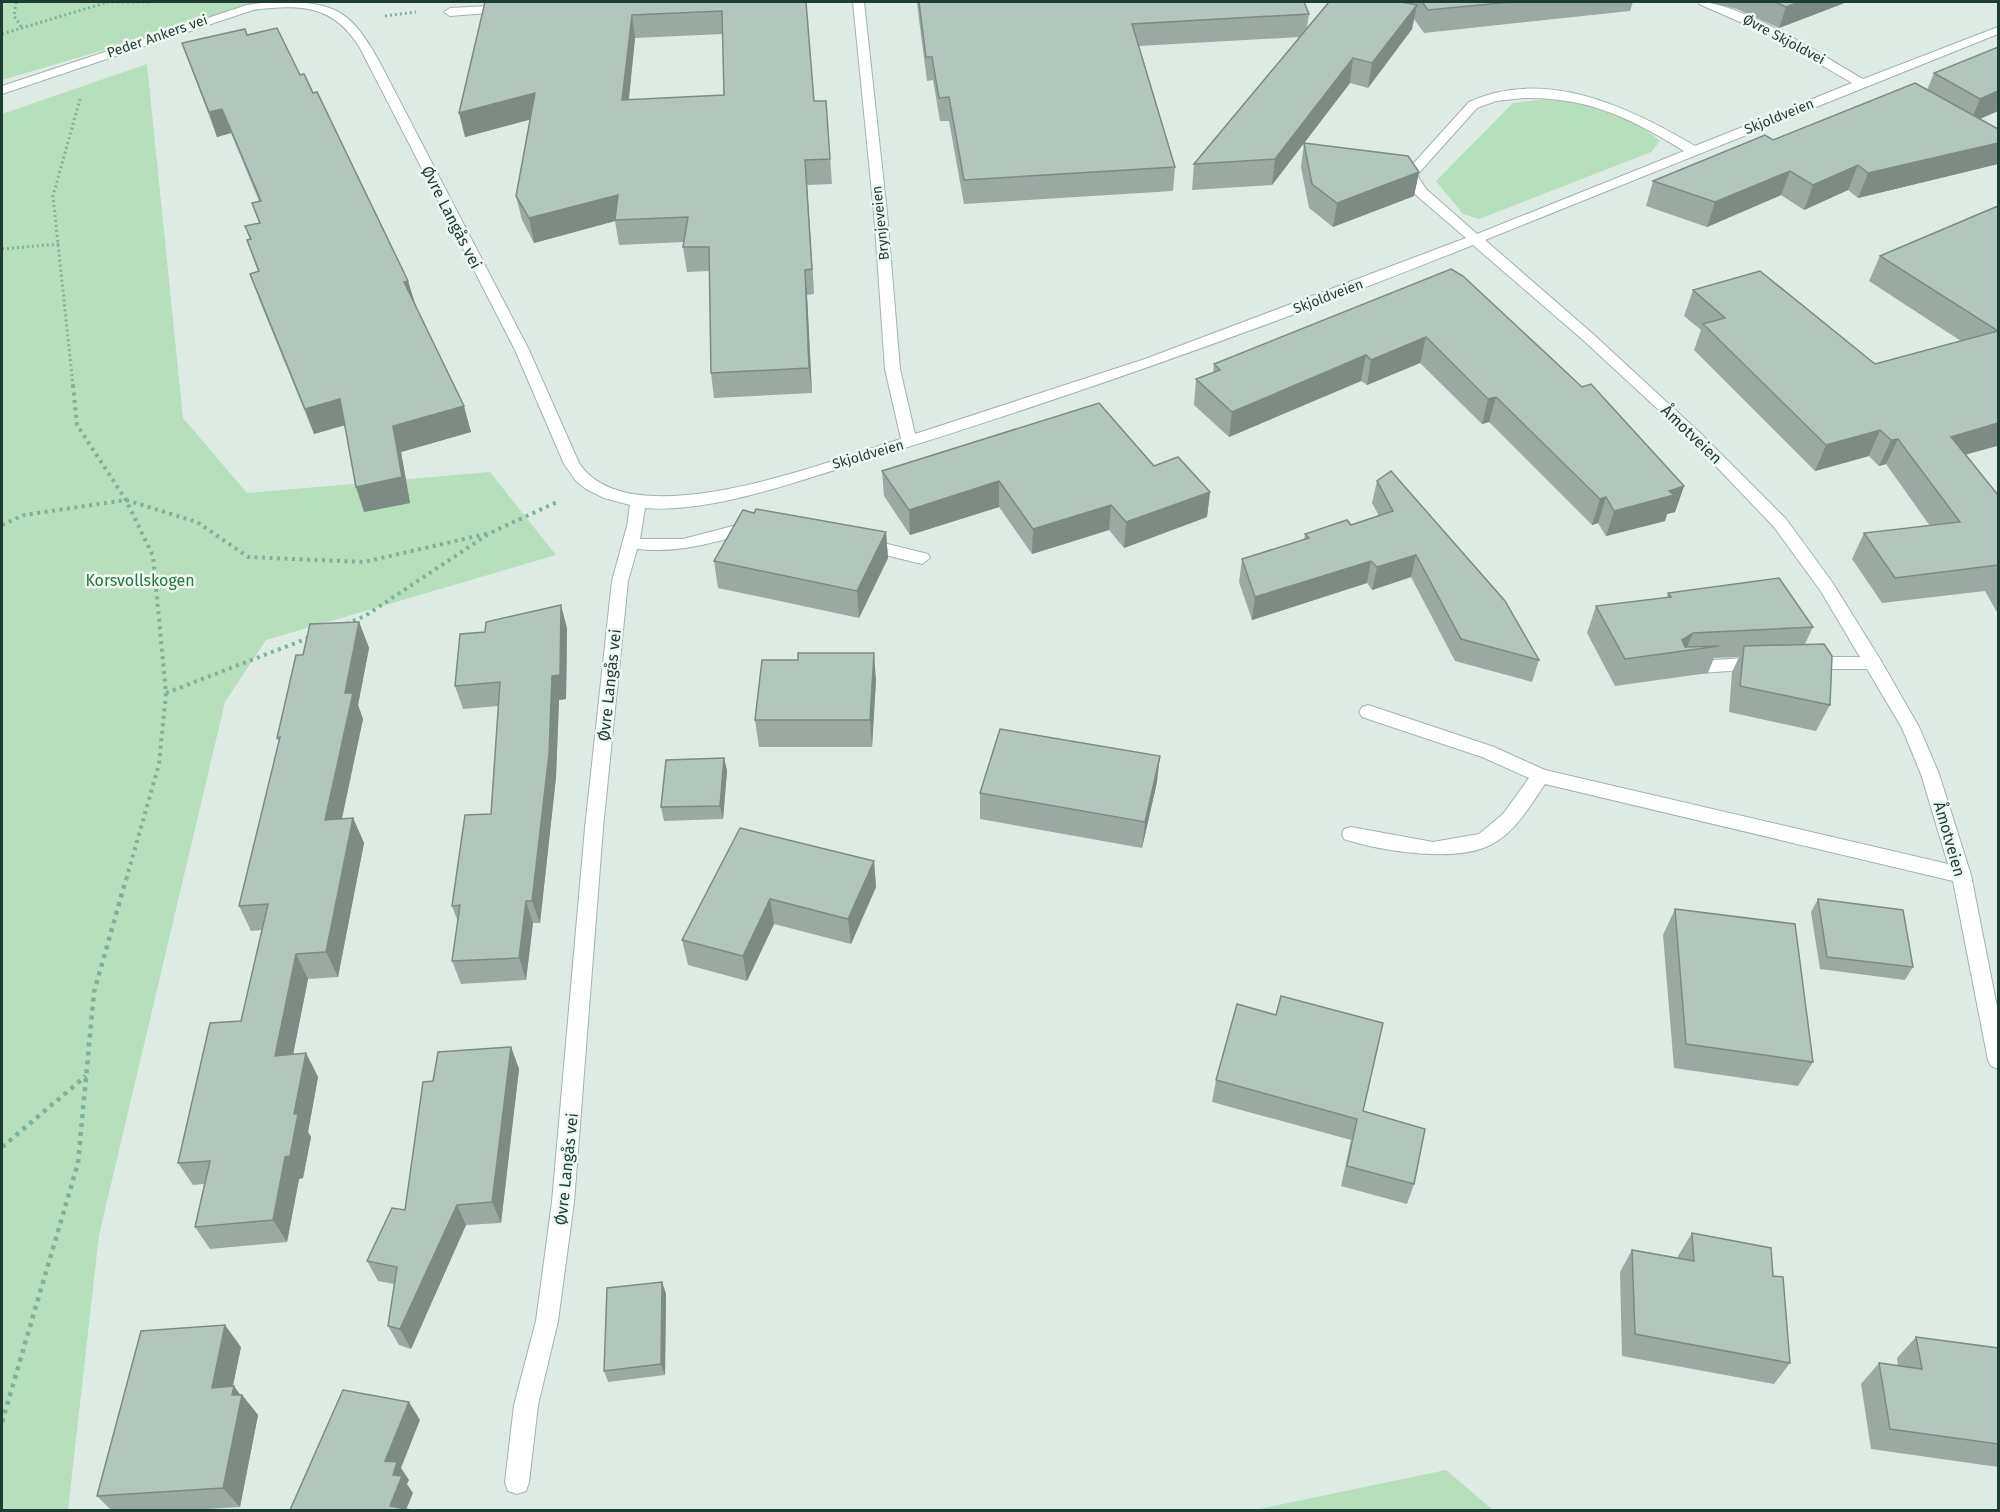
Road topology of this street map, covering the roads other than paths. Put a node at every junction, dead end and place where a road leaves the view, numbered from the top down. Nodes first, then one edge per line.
1 (858, 2) edge
2 (1703, 2) edge
3 (311, 3) edge
4 (518, 9) edge
5 (450, 12) road end
6 (1998, 30) edge
7 (1861, 82) junction
8 (2, 90) edge
9 (1692, 150) junction
10 (1476, 238) junction
11 (910, 442) junction
12 (638, 502) junction
13 (774, 525) edge
14 (849, 541) edge
15 (629, 543) junction
16 (922, 558) dead end
17 (1874, 663) junction
18 (1682, 668) edge
19 (1368, 712) dead end
20 (1541, 776) junction
21 (1351, 834) dead end
22 (1961, 875) junction
23 (1998, 1060) edge
24 (517, 1482) dead end

1 - 11 street, Brynjeveien
2 - 7 street, Øvre Skjoldvei
3 - 8 street, Peder Ankers vei
3 - 12 street, Øvre Langås vei
4 - 5 street
6 - 7 street, Skjoldveien
7 - 9 street, Skjoldveien
9 - 10 street, Skjoldveien
9 - 10 street, Åmotveien
10 - 11 street, Skjoldveien
10 - 17 street, Åmotveien
11 - 12 street, Skjoldveien
12 - 15 street, Øvre Langås vei
13 - 15 street
14 - 16 street
15 - 24 street, Øvre Langås vei
17 - 18 street
17 - 22 street, Åmotveien
19 - 20 street
20 - 21 street
20 - 22 street
22 - 23 street, Åmotveien

